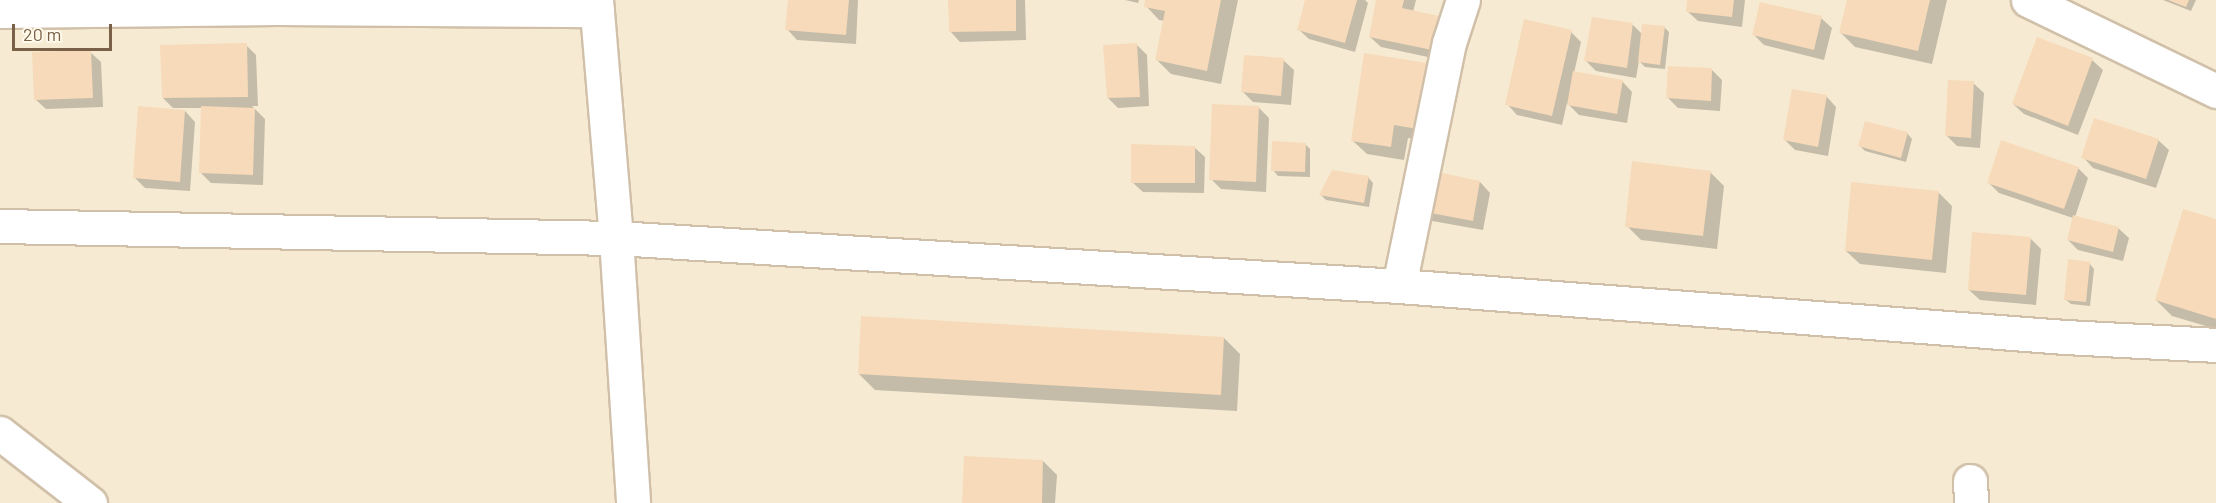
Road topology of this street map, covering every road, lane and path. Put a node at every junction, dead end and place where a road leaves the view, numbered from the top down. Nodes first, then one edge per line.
1 (1462, 0) edge
2 (2028, 0) edge
3 (277, 4) edge
4 (597, 5) edge
5 (0, 11) edge
6 (2216, 92) edge
7 (0, 226) edge
8 (616, 238) junction
9 (1399, 286) junction
10 (2216, 345) edge
11 (0, 433) edge
12 (90, 503) edge
13 (633, 503) edge

1 - 9 street
2 - 6 street
3 - 4 street
3 - 5 street
4 - 8 street
7 - 8 street
8 - 9 street
8 - 13 street
9 - 10 street
11 - 12 street

